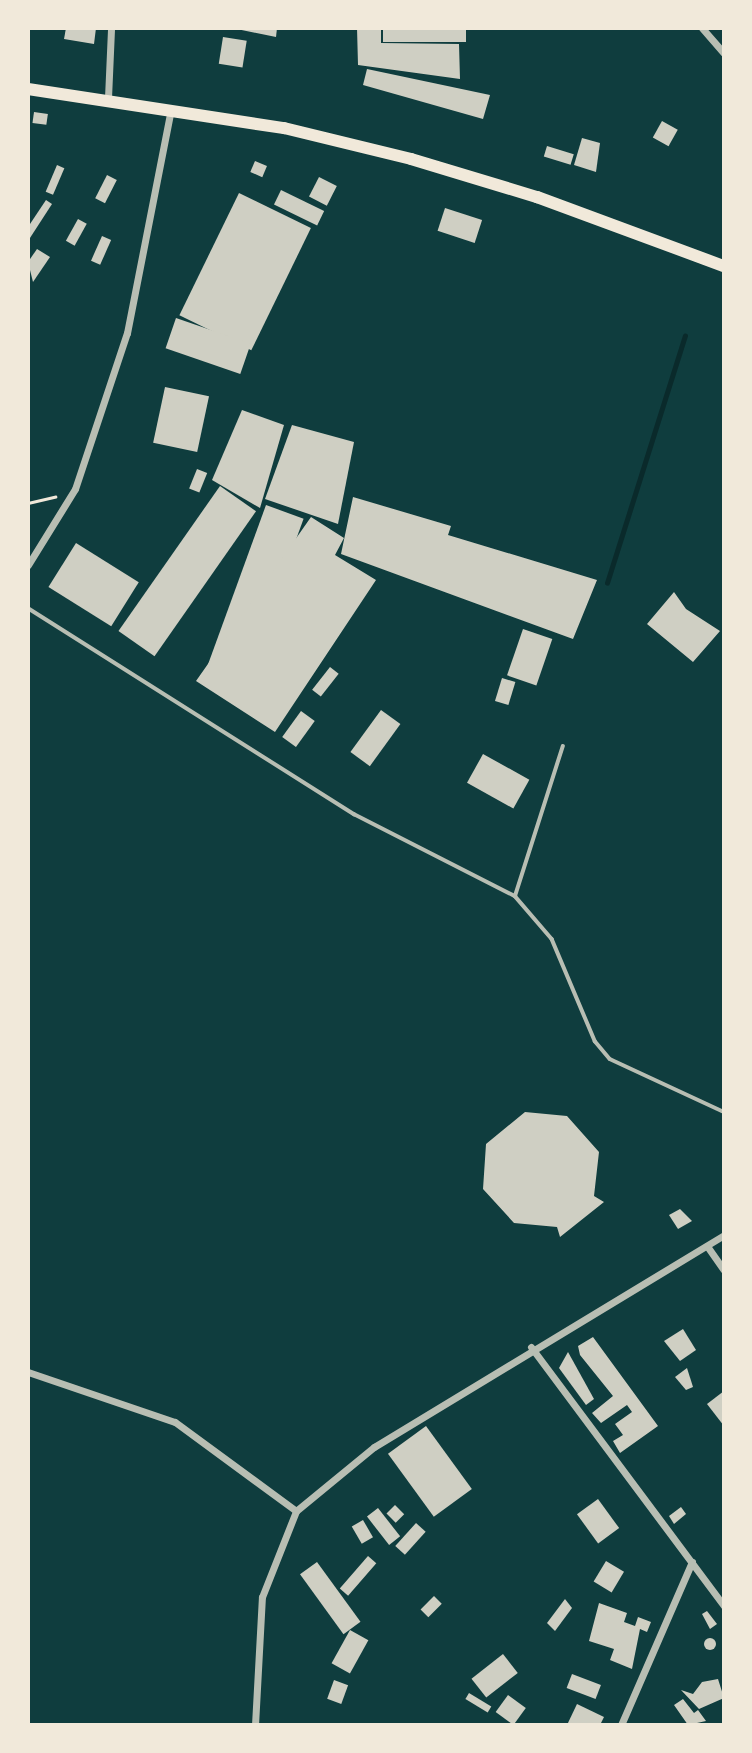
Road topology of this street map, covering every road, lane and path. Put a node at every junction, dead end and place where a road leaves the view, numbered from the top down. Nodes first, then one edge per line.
1 (111, 28) edge
2 (702, 28) edge
3 (724, 53) edge
4 (28, 89) edge
5 (108, 98) junction
6 (171, 108) junction
7 (724, 266) edge
8 (75, 489) junction
9 (28, 503) edge
10 (28, 565) edge
11 (28, 608) edge
12 (563, 746) dead end
13 (515, 896) junction
14 (724, 1112) edge
15 (724, 1235) edge
16 (707, 1246) junction
17 (724, 1270) edge
18 (531, 1347) junction
19 (28, 1372) edge
20 (296, 1511) junction
21 (692, 1562) junction
22 (724, 1606) edge
23 (255, 1725) edge
24 (621, 1725) edge

1 - 5 street
2 - 3 street
4 - 5 highway
5 - 6 highway
6 - 7 highway
6 - 8 street
8 - 9 path
8 - 10 street
11 - 13 lane
12 - 13 lane
13 - 14 lane
15 - 16 street
16 - 17 street
16 - 18 street
18 - 20 street
18 - 21 street
19 - 20 street
20 - 23 street
21 - 22 street
21 - 24 street

